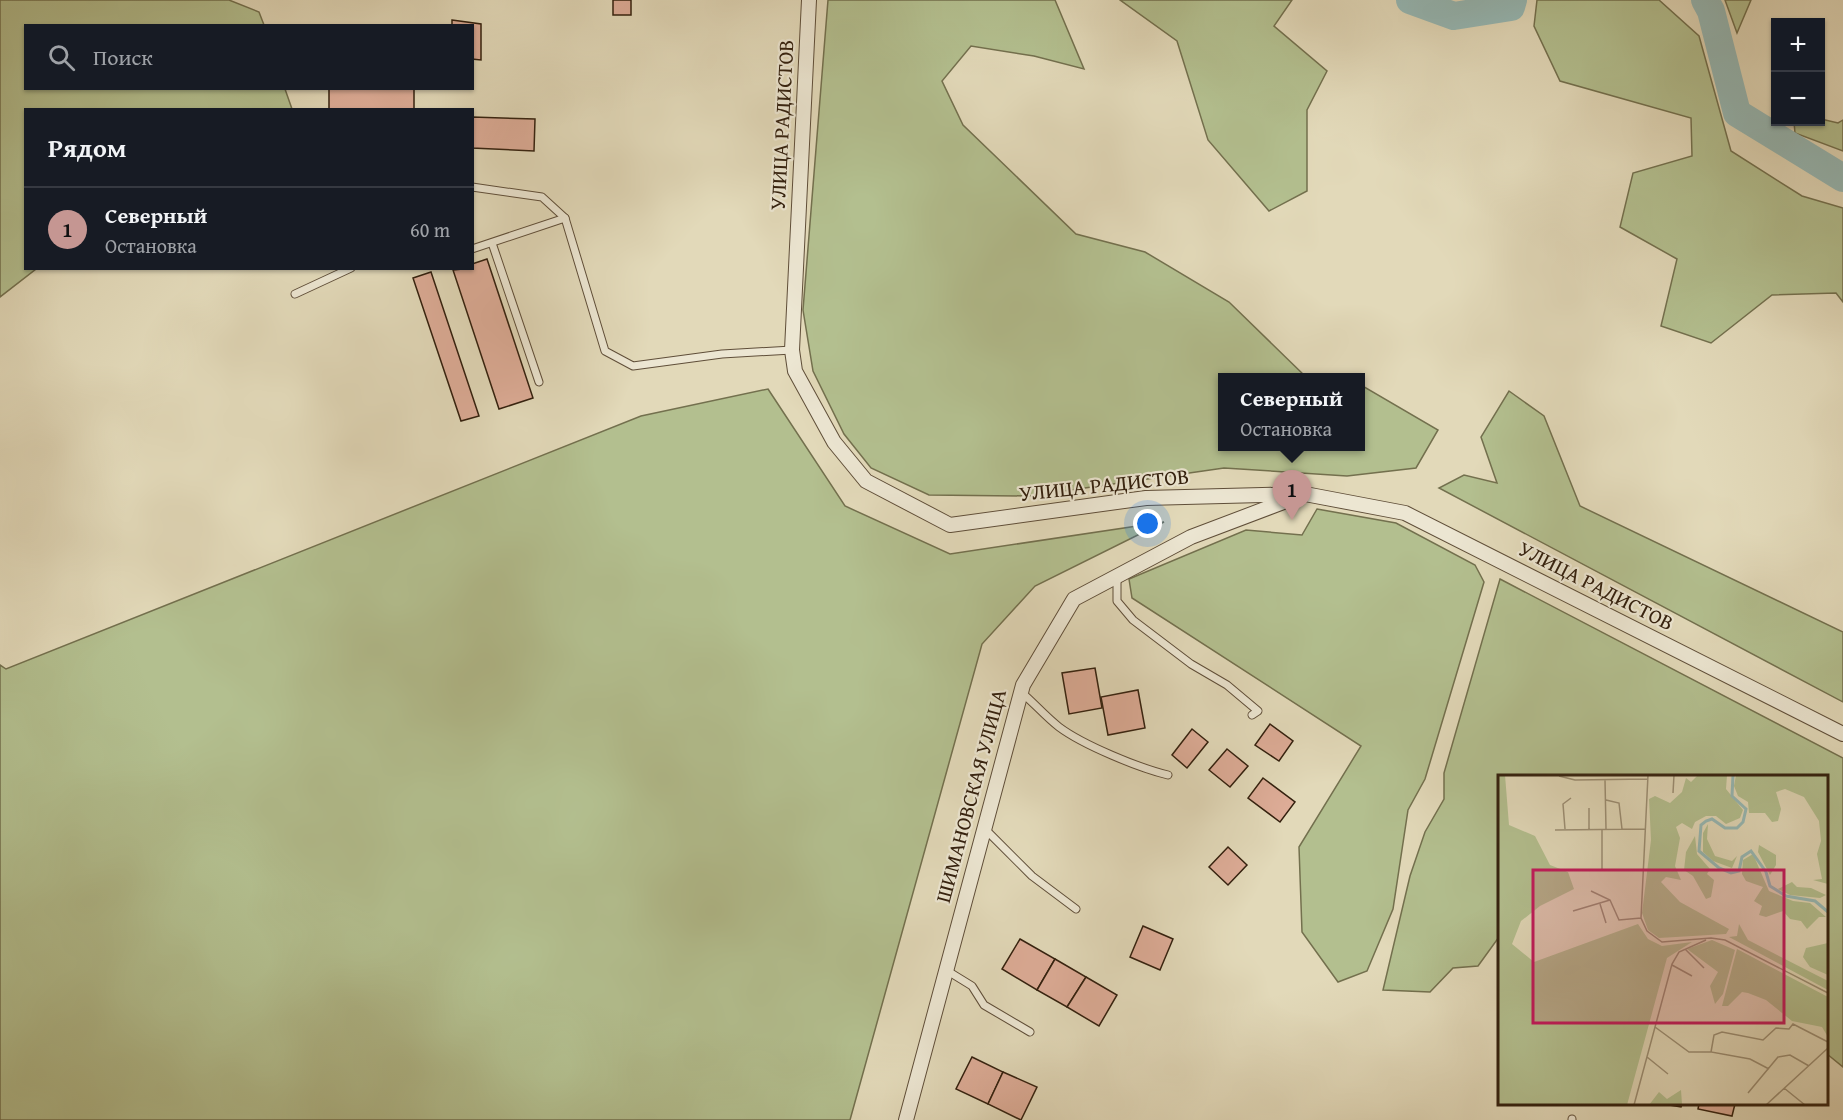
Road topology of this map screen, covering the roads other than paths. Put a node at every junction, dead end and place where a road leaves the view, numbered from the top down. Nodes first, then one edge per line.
1 (809, 0) edge
2 (474, 187) edge
3 (565, 218) junction
4 (492, 243) junction
5 (474, 248) edge
6 (347, 270) edge
7 (295, 294) dead end
8 (792, 350) junction
9 (538, 382) dead end
10 (1305, 494) junction
11 (1117, 574) junction
12 (1021, 692) junction
13 (1252, 716) dead end
14 (1843, 734) edge
15 (1168, 775) dead end
16 (984, 828) junction
17 (1076, 909) dead end
18 (946, 970) junction
19 (1030, 1032) dead end
20 (906, 1120) edge

1 - 8 street, УЛИЦА РАДИСТОВ
2 - 3 lane
3 - 4 lane
3 - 8 lane
4 - 5 lane
4 - 9 lane
6 - 7 lane
8 - 10 street, УЛИЦА РАДИСТОВ
10 - 11 street, ШИМАНОВСКАЯ УЛИЦА
10 - 14 street, УЛИЦА РАДИСТОВ
11 - 12 street, ШИМАНОВСКАЯ УЛИЦА
11 - 13 lane
12 - 15 lane
12 - 16 street, ШИМАНОВСКАЯ УЛИЦА
16 - 17 lane
16 - 18 street, ШИМАНОВСКАЯ УЛИЦА
18 - 19 lane
18 - 20 street, ШИМАНОВСКАЯ УЛИЦА

